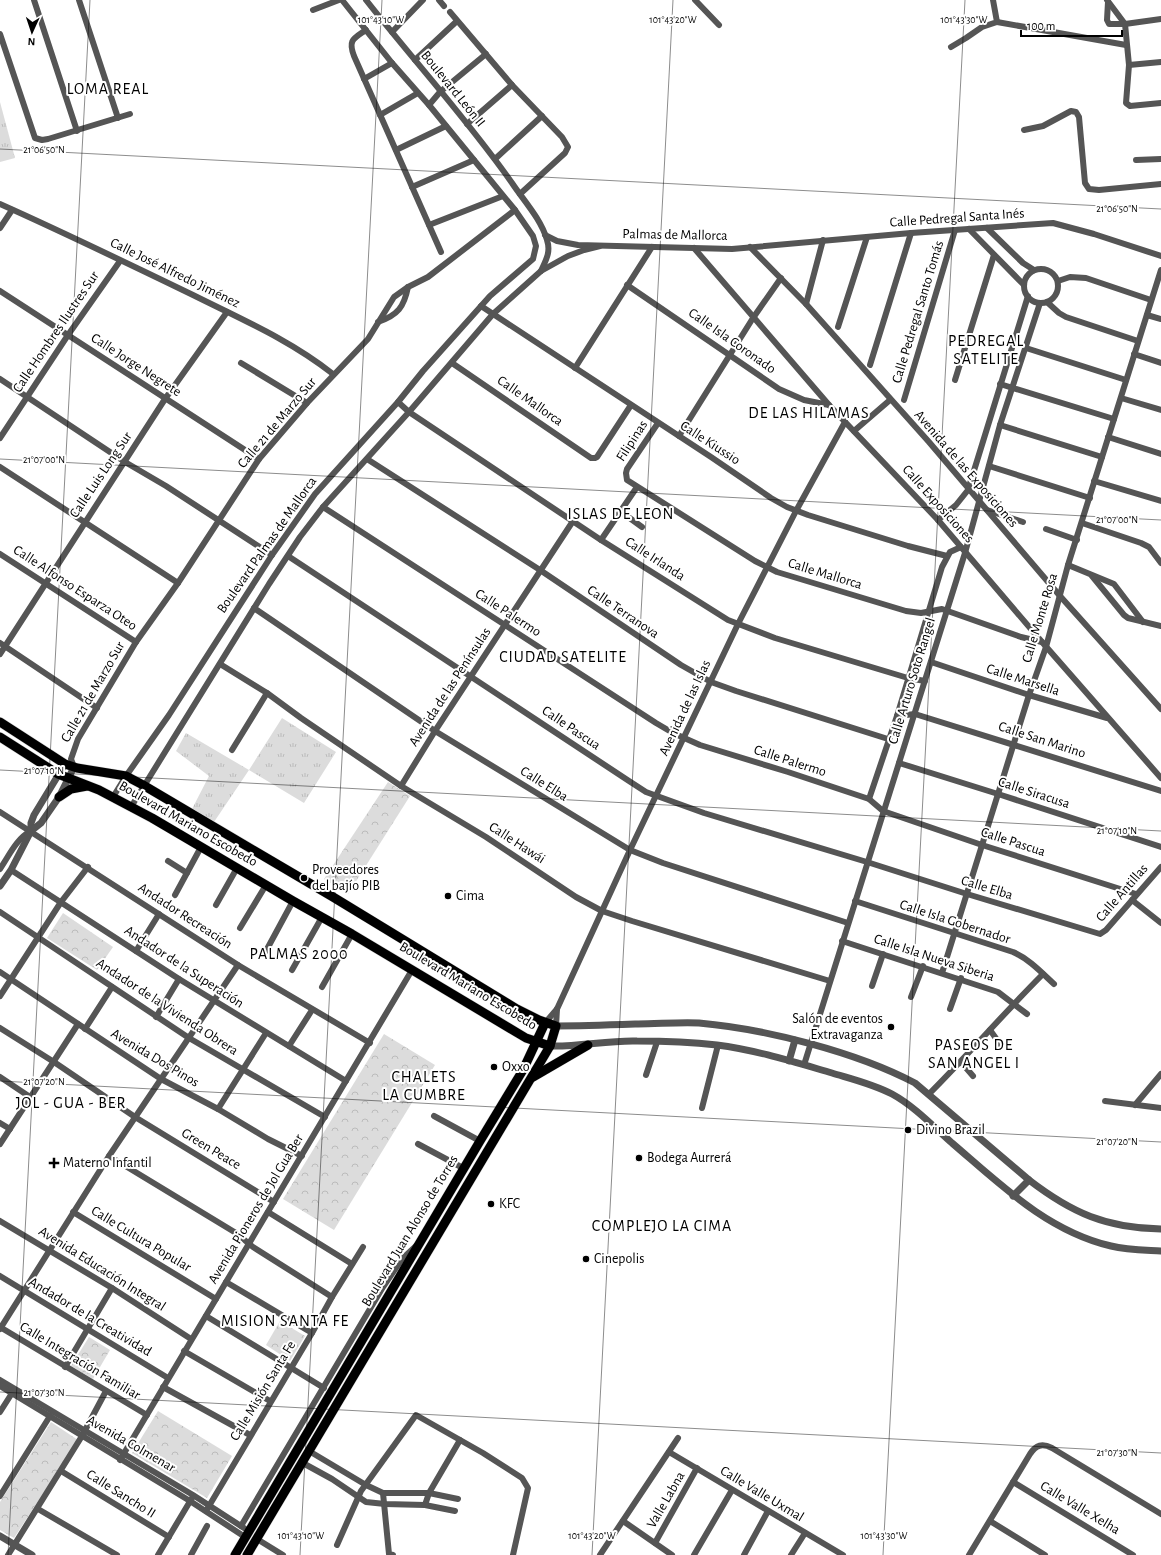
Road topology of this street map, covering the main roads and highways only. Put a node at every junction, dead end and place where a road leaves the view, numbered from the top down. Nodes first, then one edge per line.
1 (0, 722) edge
2 (0, 737) edge
3 (89, 786) junction
4 (59, 797) road end
5 (545, 1023) junction
6 (556, 1026) joint
7 (537, 1043) junction
8 (588, 1045) road end
9 (550, 1046) junction
10 (531, 1078) junction
11 (235, 1555) edge
12 (247, 1555) edge

1 - 5 main road, Boulevard Mariano Escobedo
2 - 3 main road, Boulevard Mariano Escobedo
3 - 4 main road
3 - 7 main road, Boulevard Mariano Escobedo
5 - 6 main road, Boulevard Mariano Escobedo
5 - 7 main road, Boulevard Juan Alonso de Torres
6 - 9 main road, Boulevard Juan Alonso de Torres
7 - 9 main road, Boulevard Mariano Escobedo
7 - 11 main road, Boulevard Juan Alonso de Torres
8 - 10 main road
9 - 10 main road, Boulevard Juan Alonso de Torres
10 - 12 main road, Boulevard Juan Alonso de Torres

